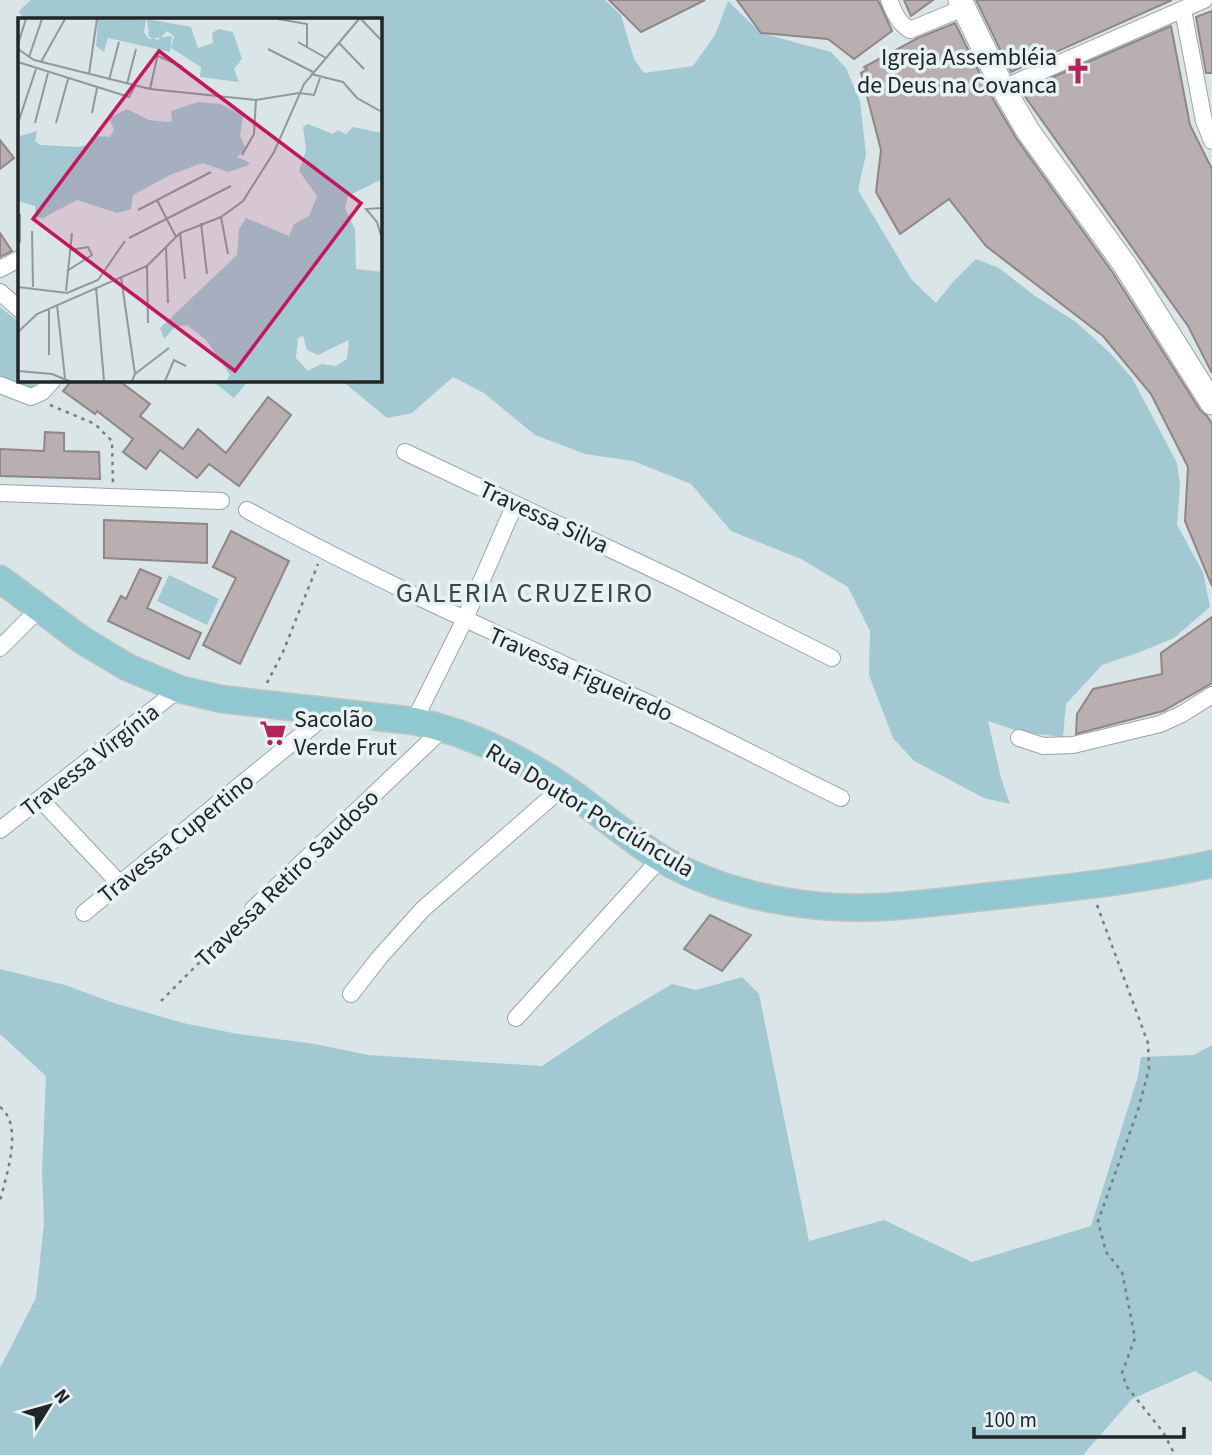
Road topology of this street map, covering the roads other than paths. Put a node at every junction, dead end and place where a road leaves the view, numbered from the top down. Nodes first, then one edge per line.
1 (889, 0) edge
2 (1205, 0) edge
3 (961, 4) edge
4 (1183, 9) junction
5 (1003, 88) junction
6 (1212, 141) edge
7 (18, 260) edge
8 (0, 269) edge
9 (0, 292) edge
10 (18, 308) edge
11 (51, 382) edge
12 (0, 385) edge
13 (1212, 402) edge
14 (405, 452) dead end
15 (0, 493) edge
16 (221, 500) dead end
17 (515, 504) junction
18 (247, 510) dead end
19 (0, 579) edge
20 (39, 609) junction
21 (464, 621) junction
22 (0, 648) edge
23 (832, 658) dead end
24 (179, 689) junction
25 (1212, 695) edge
26 (332, 710) junction
27 (414, 721) junction
28 (445, 727) junction
29 (1019, 738) dead end
30 (563, 787) junction
31 (841, 798) dead end
32 (41, 800) junction
33 (0, 830) edge
34 (662, 858) junction
35 (1212, 864) edge
36 (120, 884) junction
37 (253, 909) road end
38 (84, 913) dead end
39 (351, 994) dead end
40 (516, 1018) dead end

1 - 3 street
2 - 4 street
3 - 5 main road
4 - 5 street
4 - 6 street
5 - 13 main road
7 - 8 street
9 - 10 street
11 - 12 street
14 - 17 street, Travessa Silva
15 - 16 street
17 - 21 street
17 - 23 street, Travessa Silva
18 - 21 street, Travessa Figueiredo
19 - 20 main road, Rua Doutor Porciúncula
20 - 22 street
20 - 24 main road, Rua Doutor Porciúncula
21 - 27 street
21 - 31 street, Travessa Figueiredo
24 - 26 main road, Rua Doutor Porciúncula
24 - 32 street, Travessa Virgínia
25 - 29 street
26 - 27 main road, Rua Doutor Porciúncula
26 - 36 street, Travessa Cupertino
27 - 28 main road, Rua Doutor Porciúncula
28 - 30 main road, Rua Doutor Porciúncula
28 - 37 street, Travessa Retiro Saudoso
30 - 34 main road, Rua Doutor Porciúncula
30 - 39 street
32 - 33 street, Travessa Virgínia
32 - 36 street
34 - 35 main road, Rua Doutor Porciúncula
34 - 40 street
36 - 38 street, Travessa Cupertino

